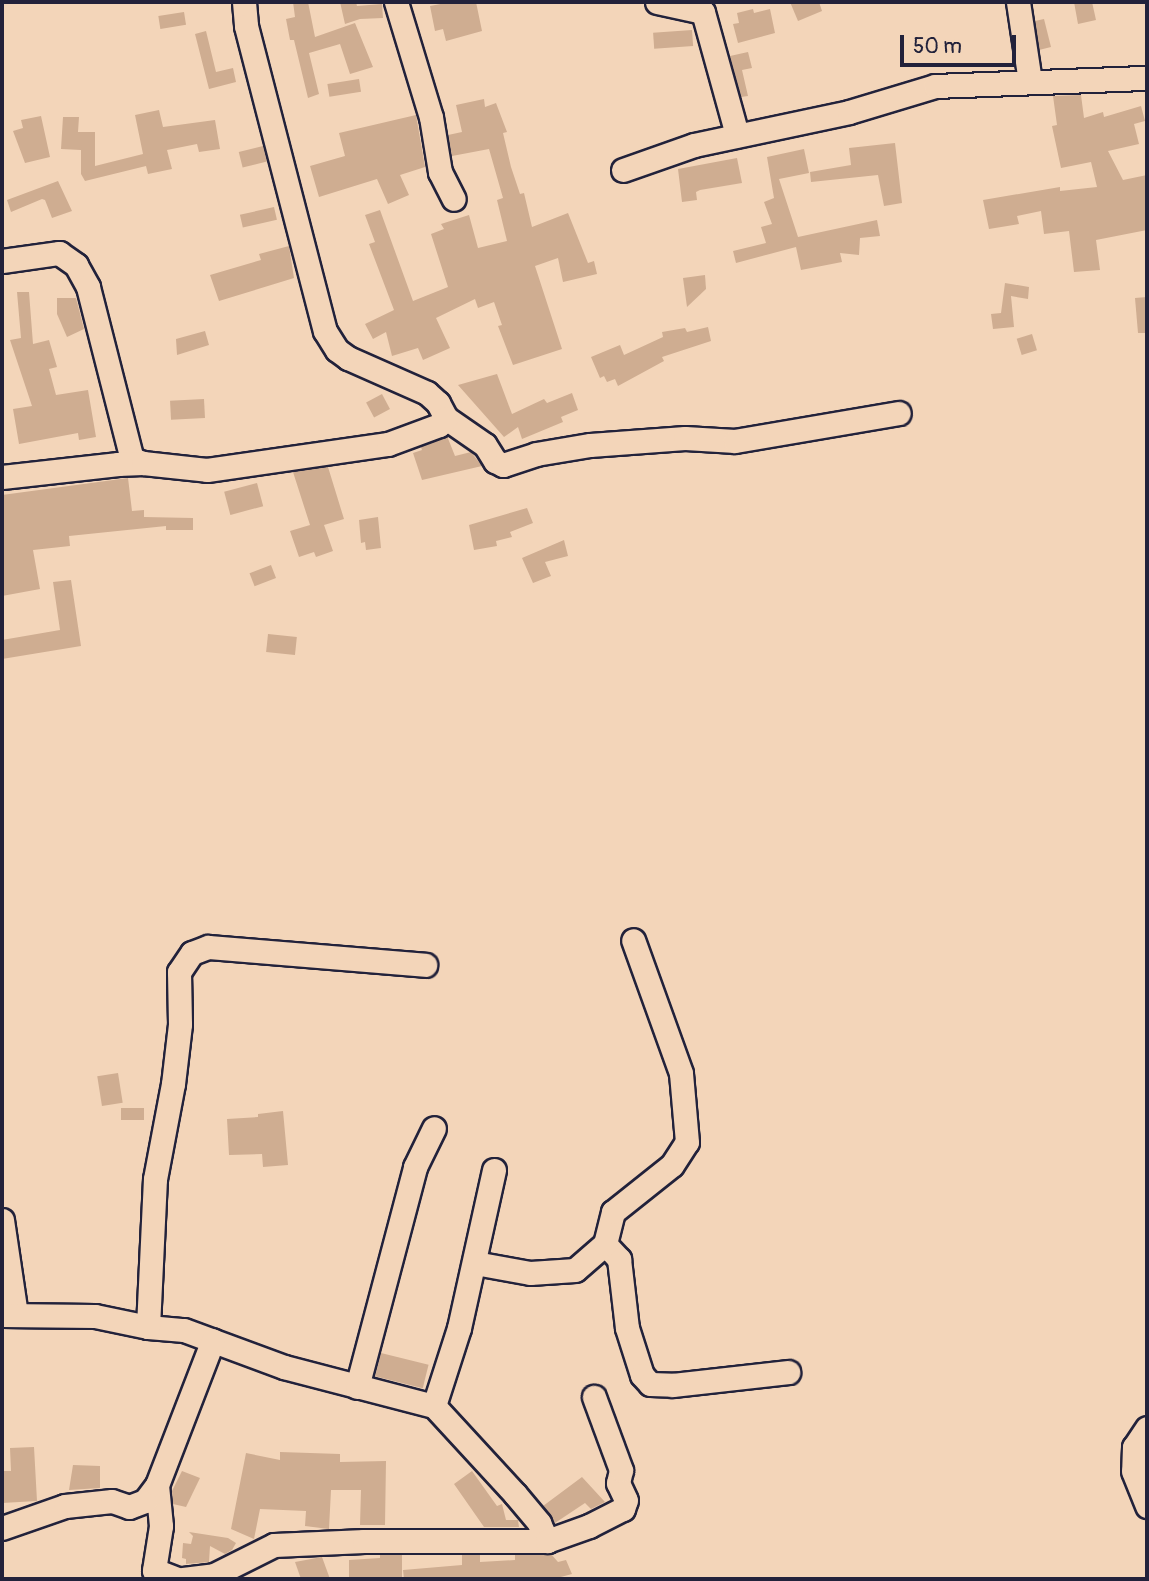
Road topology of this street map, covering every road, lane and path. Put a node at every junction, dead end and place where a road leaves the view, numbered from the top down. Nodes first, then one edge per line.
1 (244, 2) edge
2 (396, 2) edge
3 (657, 2) edge
4 (1018, 2) edge
5 (1147, 78) edge
6 (1030, 81) junction
7 (737, 135) junction
8 (623, 170) dead end
9 (454, 199) dead end
10 (2, 261) edge
11 (899, 413) dead end
12 (446, 418) junction
13 (144, 463) junction
14 (2, 477) edge
15 (633, 940) dead end
16 (425, 965) dead end
17 (433, 1128) dead end
18 (494, 1170) dead end
19 (2, 1220) edge
20 (605, 1244) junction
21 (474, 1263) junction
22 (9, 1315) edge
23 (148, 1327) junction
24 (213, 1340) junction
25 (788, 1372) dead end
26 (357, 1387) junction
27 (594, 1397) dead end
28 (434, 1406) junction
29 (1147, 1428) edge
30 (157, 1485) junction
31 (1147, 1506) edge
32 (2, 1528) edge
33 (547, 1541) junction
34 (177, 1579) edge
35 (183, 1579) edge

1 - 12 street
2 - 9 street
3 - 7 street
4 - 6 street
5 - 6 street
6 - 7 street
7 - 8 street
10 - 13 street
11 - 12 street
12 - 13 street
13 - 14 street
15 - 20 street
16 - 23 street
17 - 26 street
18 - 21 street
19 - 22 street
20 - 21 street
20 - 25 street
21 - 28 street
22 - 23 street
23 - 24 street
24 - 26 street
24 - 30 street
26 - 28 street
27 - 33 street
28 - 33 street
29 - 31 street
30 - 32 street
30 - 34 street
33 - 35 street

